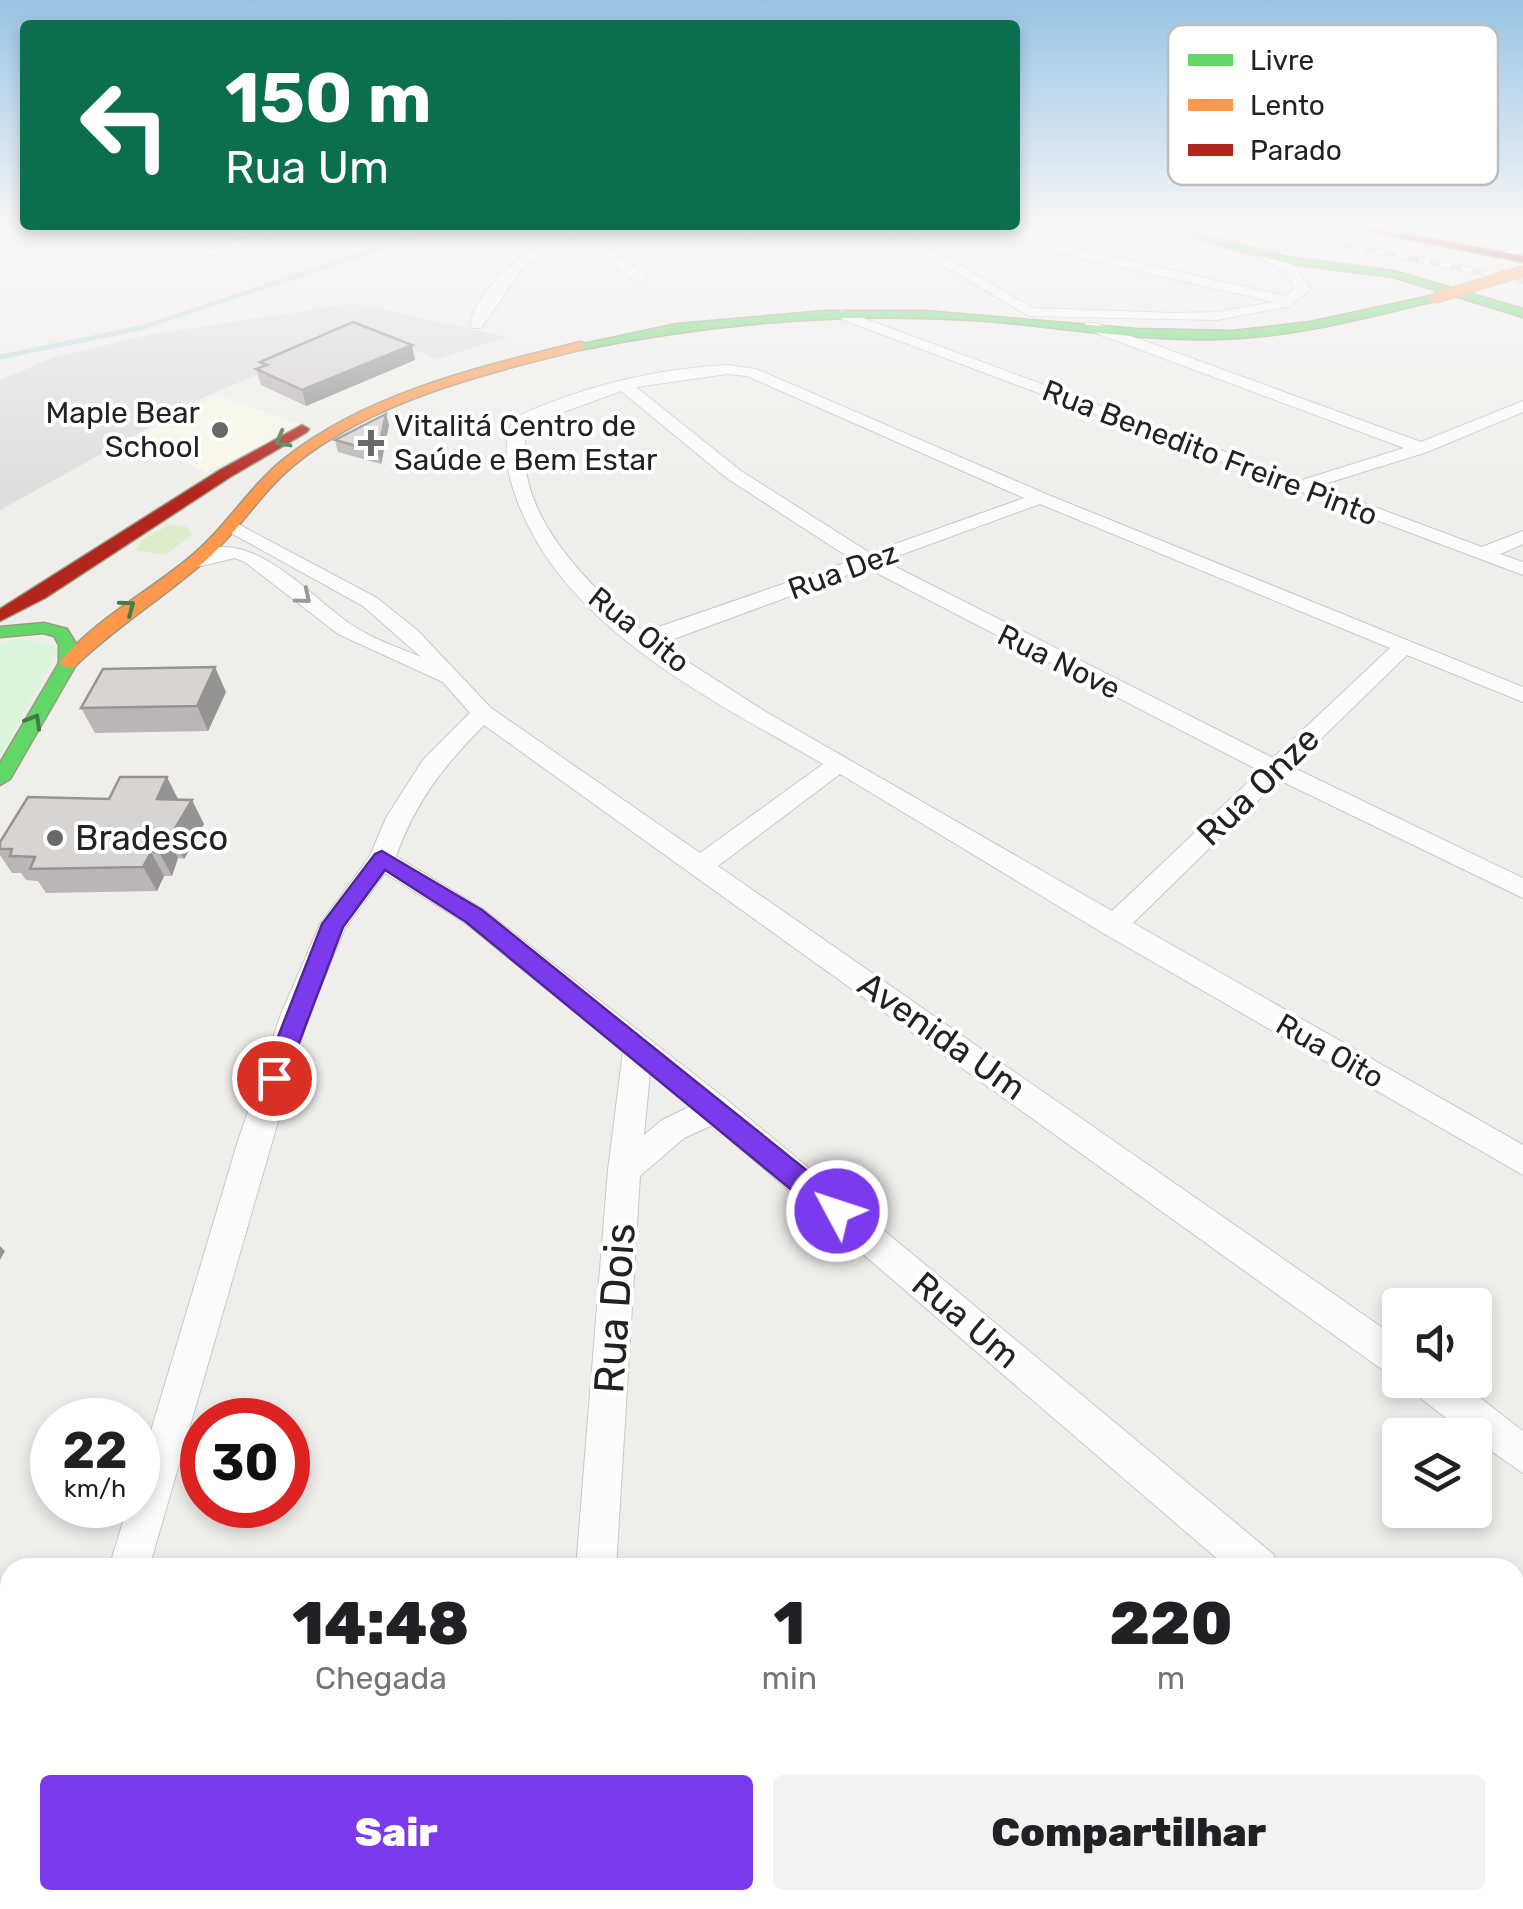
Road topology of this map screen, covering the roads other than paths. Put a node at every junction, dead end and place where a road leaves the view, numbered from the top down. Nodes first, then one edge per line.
1 (481, 314) edge
2 (703, 314) edge
3 (841, 314) joint
4 (850, 314) edge
5 (1055, 314) edge
6 (1084, 314) edge
7 (1226, 314) edge
8 (1361, 314) edge
9 (476, 325) dead end
10 (1090, 326) junction
11 (1301, 327) junction
12 (1225, 336) junction
13 (1225, 375) junction
14 (625, 386) junction
15 (1523, 406) edge
16 (1421, 448) junction
17 (1298, 487) junction
18 (1040, 498) junction
19 (154, 520) junction
20 (213, 521) junction
21 (1523, 537) edge
22 (124, 539) junction
23 (1482, 554) junction
24 (197, 560) junction
25 (867, 562) junction
26 (1523, 569) edge
27 (0, 616) edge
28 (0, 632) edge
29 (645, 642) junction
30 (1403, 647) junction
31 (68, 663) junction
32 (444, 676) junction
33 (1523, 695) edge
34 (495, 722) junction
35 (833, 759) junction
36 (1276, 770) junction
37 (0, 779) edge
38 (382, 859) junction
39 (694, 861) junction
40 (1523, 889) edge
41 (1113, 926) junction
42 (638, 1048) junction
43 (716, 1109) junction
44 (1523, 1162) edge
45 (624, 1170) junction
46 (1382, 1347) edge
47 (1450, 1398) edge
48 (1523, 1454) edge
49 (133, 1558) edge
50 (597, 1558) edge
51 (1247, 1558) edge

1 - 9 street
2 -> 19 main road
3 - 17 street, Rua Benedito Freire Pinto
3 - 20 main road
4 - 10 main road
5 - 11 main road
6 - 7 street
8 - 11 main road, bridge
10 - 12 main road
10 - 13 street
11 - 12 main road
12 - 13 street
13 - 16 street
14 - 18 street, Rua Oito
14 - 25 street, Rua Nove
14 - 29 street, Rua Oito
15 - 16 street
16 - 17 street
17 - 23 street, Rua Benedito Freire Pinto
18 - 25 street, Rua Dez
18 - 30 street, Rua Oito
19 - 20 main road
19 - 22 main road
20 - 24 main road
20 - 32 street
21 - 23 street
22 - 24 main road
22 - 27 main road
23 - 26 street, Rua Benedito Freire Pinto
31 -> 24 main road
24 -> 32 street
25 - 29 street, Rua Dez
25 - 36 street, Rua Nove
28 - 31 main road
29 - 35 street, Rua Oito
30 - 33 street, Rua Oito
30 - 36 street, Rua Onze
37 -> 31 main road
32 - 34 street, Avenida Um
34 - 38 street
34 - 39 street, Avenida Um
35 - 39 street
35 - 41 street, Rua Oito
36 - 40 street, Rua Nove
36 - 41 street, Rua Onze
38 - 42 street, Rua Um
38 - 49 street
39 - 46 street, Avenida Um
41 - 44 street, Rua Oito
42 - 43 street, Rua Um
42 - 45 street, Rua Dois
43 - 45 street
43 - 51 street, Rua Um
45 - 50 street, Rua Dois
47 - 48 street

